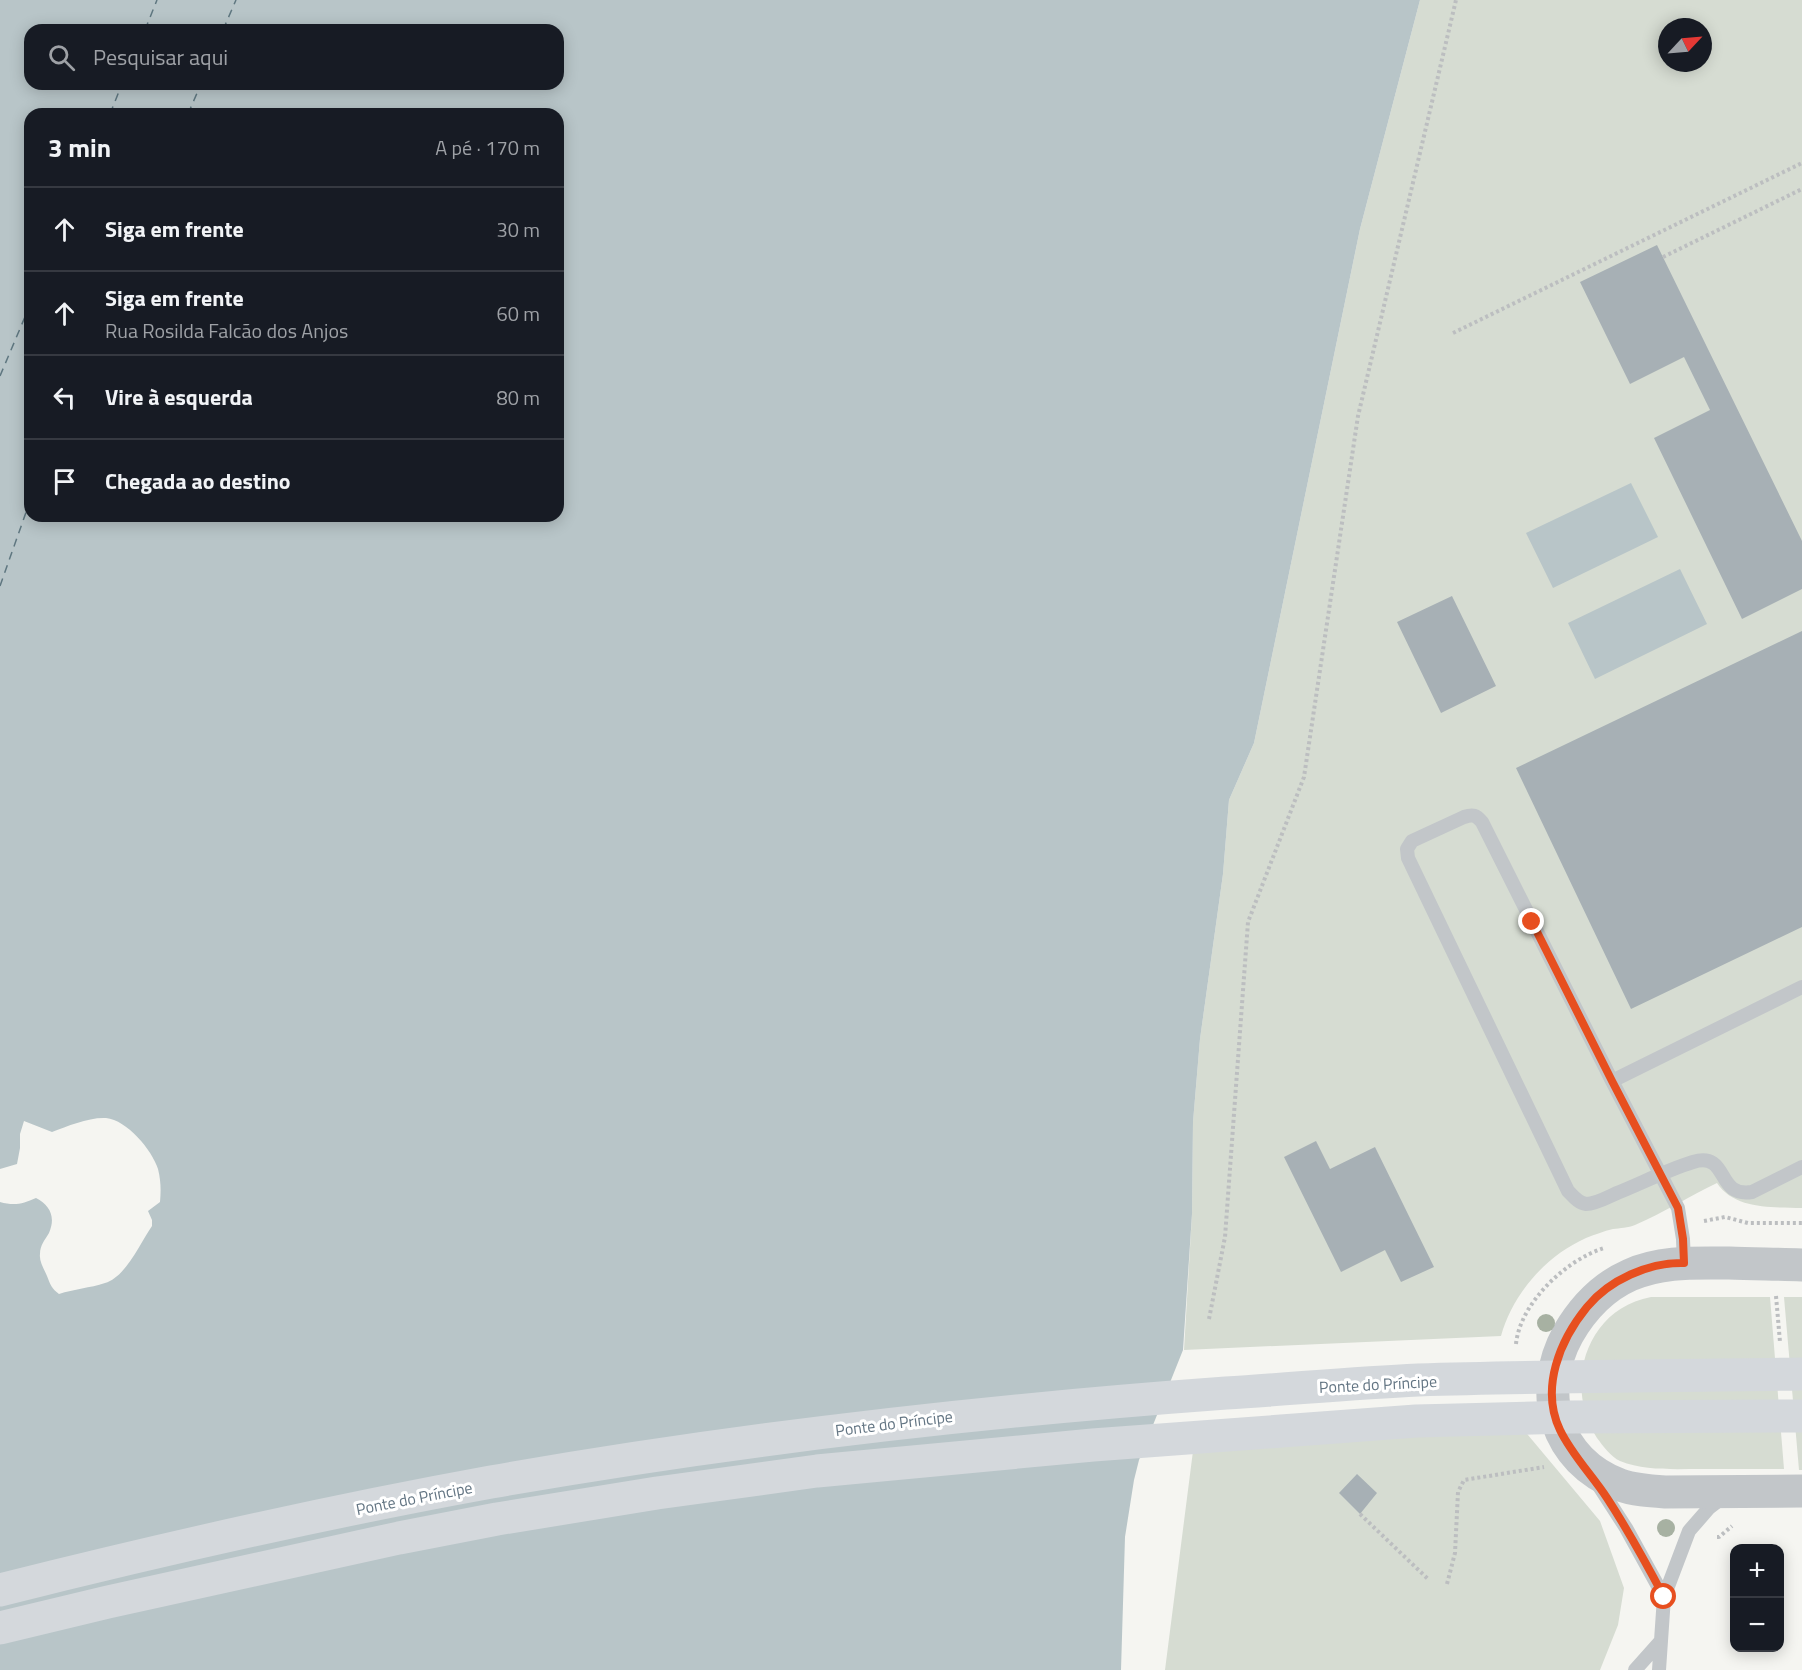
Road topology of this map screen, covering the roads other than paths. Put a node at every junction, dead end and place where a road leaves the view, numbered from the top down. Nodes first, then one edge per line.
1 (1802, 987) edge
2 (1612, 1081) junction
3 (1802, 1167) edge
4 (1660, 1175) junction
5 (1684, 1263) junction
6 (1802, 1265) edge
7 (1802, 1374) edge
8 (1802, 1416) edge
9 (1568, 1463) junction
10 (1732, 1491) junction
11 (1802, 1491) edge
12 (0, 1590) edge
13 (1664, 1597) junction
14 (0, 1628) edge
15 (1660, 1642) junction
16 (1635, 1670) edge
17 (1659, 1670) edge

1 - 2 lane
2 - 4 lane
2 - 4 lane
3 - 4 lane
4 - 5 lane
5 - 6 street
5 - 9 street
7 - 12 main road, Ponte do Príncipe
8 - 14 main road
9 - 10 street
9 - 13 lane
10 - 11 street
10 - 13 lane
13 - 15 lane
15 - 16 lane
15 - 17 lane

